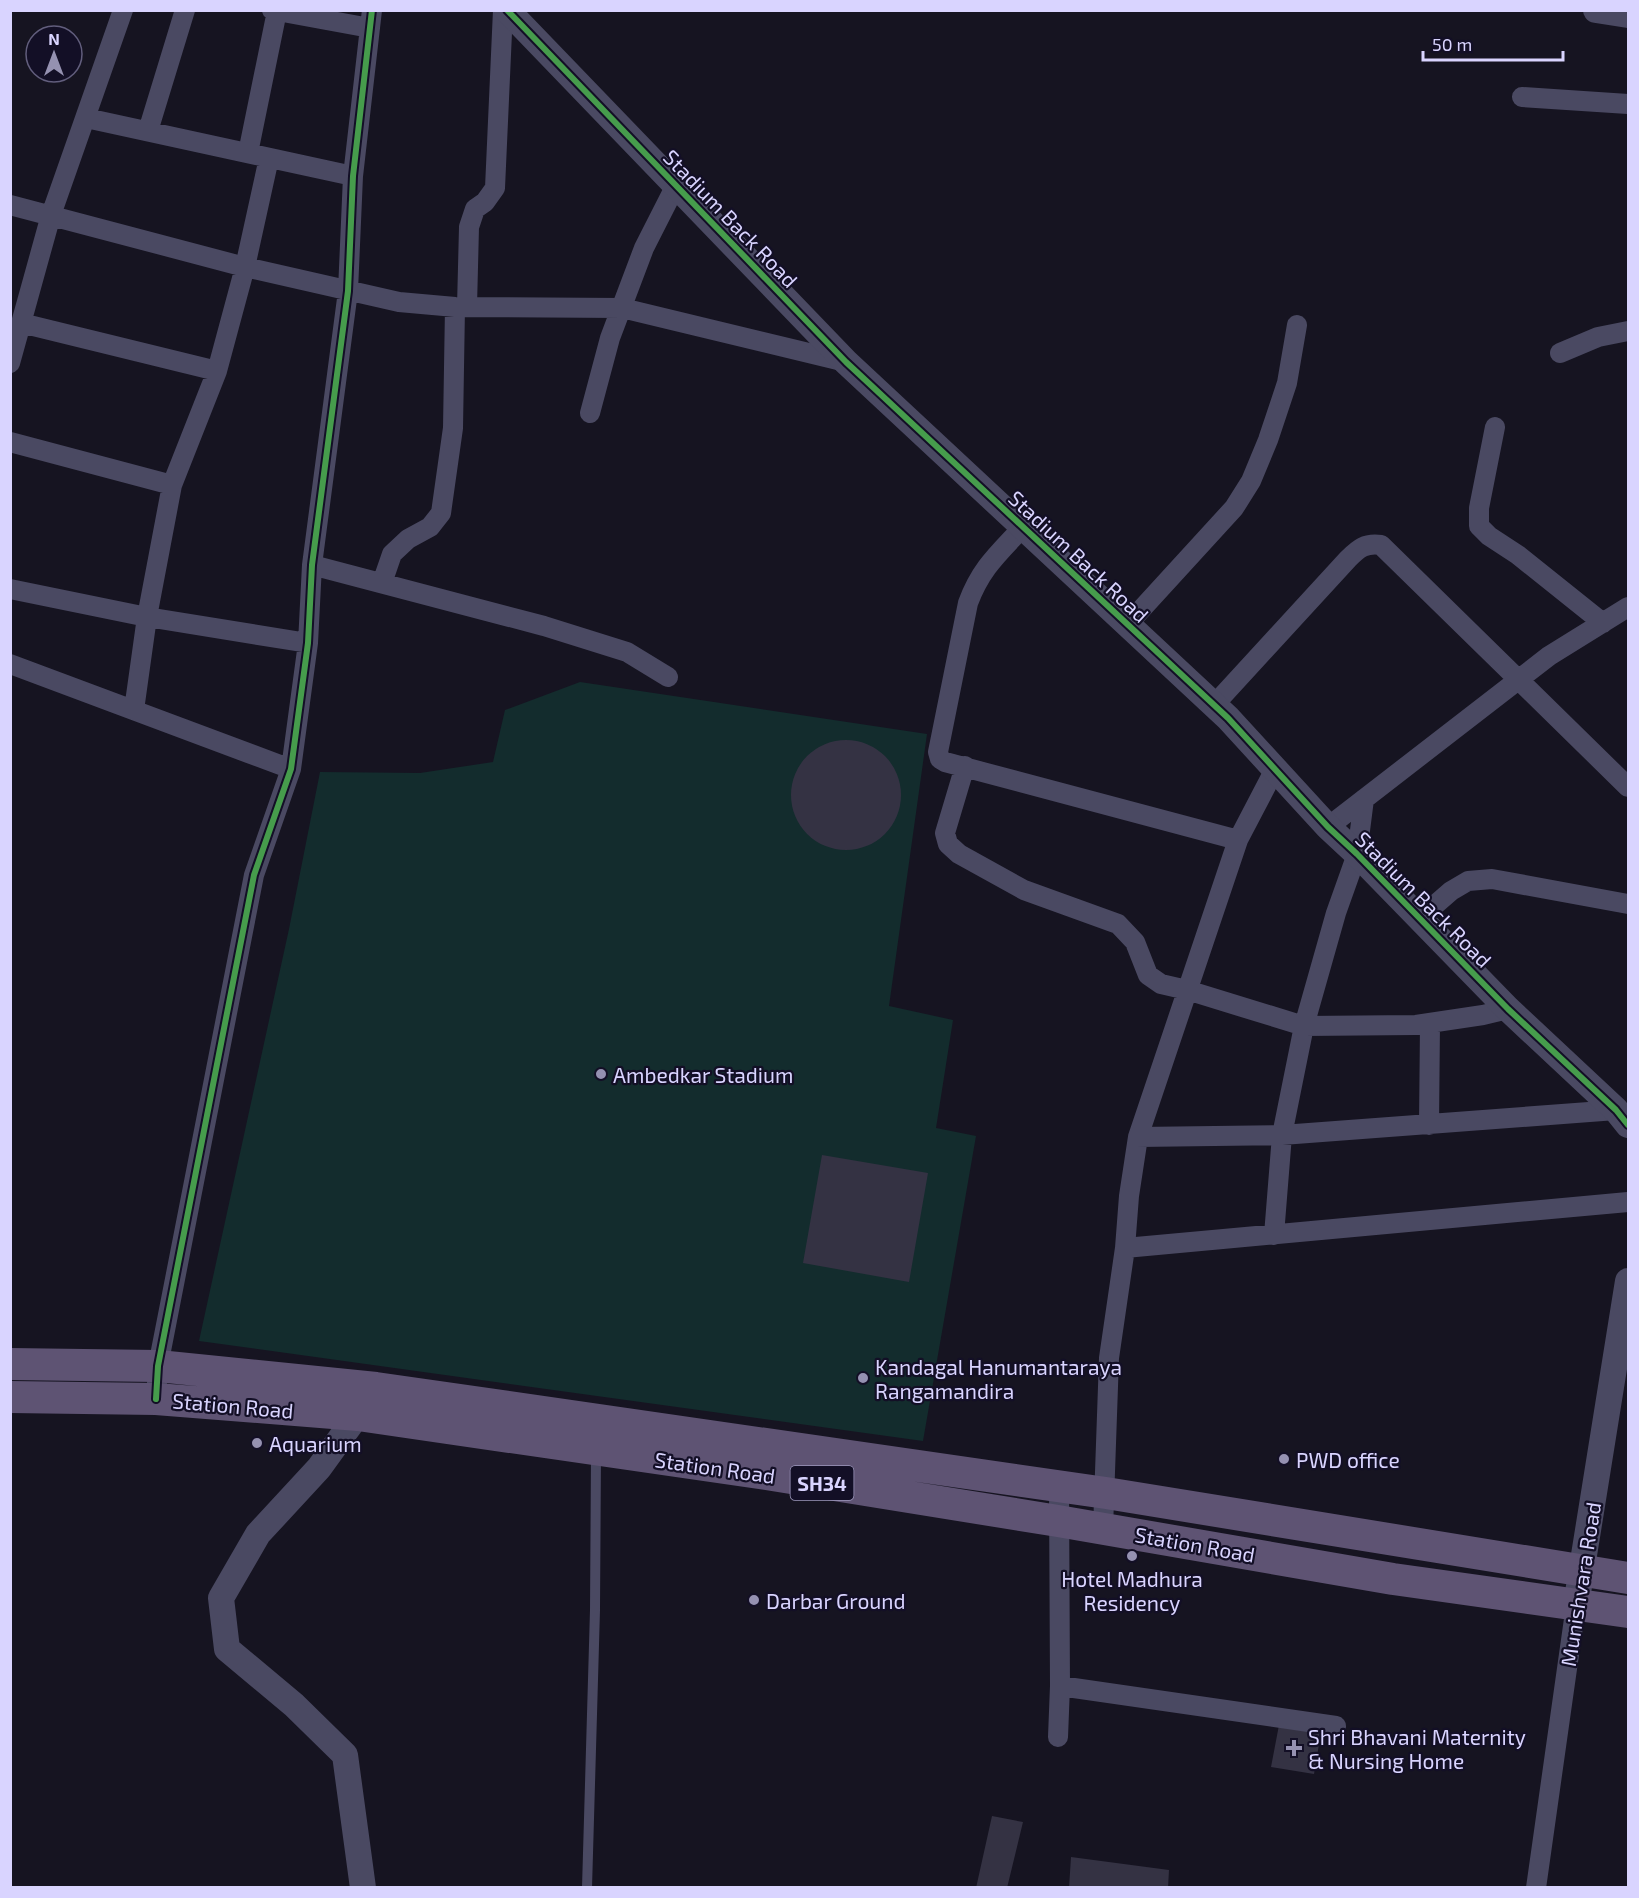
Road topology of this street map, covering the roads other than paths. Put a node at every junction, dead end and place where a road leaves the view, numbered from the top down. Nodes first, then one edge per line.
1 (123, 10) edge
2 (185, 10) edge
3 (505, 10) edge
4 (1596, 10) edge
5 (274, 11) edge
6 (1629, 15) edge
7 (371, 19) edge
8 (1522, 96) dead end
9 (1629, 104) edge
10 (87, 118) junction
11 (148, 131) junction
12 (248, 153) junction
13 (269, 158) junction
14 (353, 176) junction
15 (676, 185) junction
16 (10, 205) edge
17 (51, 215) junction
18 (245, 267) junction
19 (348, 291) junction
20 (461, 307) junction
21 (622, 308) junction
22 (21, 323) junction
23 (1297, 325) dead end
24 (1627, 326) edge
25 (1560, 354) dead end
26 (846, 362) junction
27 (10, 363) edge
28 (217, 371) junction
29 (590, 413) dead end
30 (1496, 427) dead end
31 (10, 442) edge
32 (172, 485) junction
33 (1023, 527) junction
34 (312, 565) junction
35 (382, 583) junction
36 (10, 589) edge
37 (1629, 607) edge
38 (147, 617) junction
39 (1603, 623) junction
40 (1127, 625) junction
41 (308, 643) junction
42 (10, 664) edge
43 (668, 677) dead end
44 (1517, 680) junction
45 (1214, 705) junction
46 (134, 710) junction
47 (964, 766) junction
48 (291, 769) junction
49 (1275, 770) junction
50 (1629, 787) edge
51 (1364, 799) junction
52 (1328, 827) junction
53 (1238, 840) junction
54 (1357, 854) junction
55 (1629, 904) edge
56 (1420, 918) junction
57 (1187, 990) junction
58 (1509, 1009) junction
59 (1430, 1024) junction
60 (1304, 1026) junction
61 (1593, 1088) junction
62 (1564, 1114) junction
63 (1622, 1118) edge
64 (1429, 1125) junction
65 (1282, 1135) junction
66 (1138, 1137) junction
67 (1629, 1202) edge
68 (1274, 1235) junction
69 (1125, 1248) junction
70 (1629, 1281) edge
71 (10, 1364) edge
72 (158, 1366) junction
73 (376, 1388) junction
74 (10, 1397) edge
75 (156, 1399) junction
76 (358, 1415) junction
77 (596, 1450) junction
78 (1059, 1486) junction
79 (1106, 1493) junction
80 (1058, 1521) junction
81 (1103, 1529) junction
82 (1581, 1571) junction
83 (1629, 1578) edge
84 (1576, 1605) junction
85 (1629, 1612) edge
86 (1060, 1686) junction
87 (1336, 1726) dead end
88 (1058, 1737) dead end
89 (363, 1887) edge
90 (586, 1887) edge
91 (1536, 1887) edge

1 - 10 street
2 - 11 street
3 - 15 street, Stadium Back Road
3 - 20 street
4 - 6 street
5 - 7 street
5 - 12 street
7 - 14 street
8 - 9 street
10 - 11 street
10 - 17 street
11 - 12 street
12 - 13 street
13 - 14 street
13 - 18 street
14 - 19 street
15 - 21 street
15 - 26 street, Stadium Back Road
16 - 17 street
17 - 18 street
17 - 22 street
18 - 19 street
18 - 28 street
19 - 20 street
19 - 34 street
20 - 21 street
20 - 35 street
21 - 26 street
21 - 29 street
22 - 27 street
22 - 28 street
23 - 40 street
24 - 25 street
26 - 33 street, Stadium Back Road
28 - 32 street
30 - 39 street
31 - 32 street
32 - 38 street
33 - 40 street, Stadium Back Road
33 - 47 street
34 - 35 street
34 - 41 street
35 - 43 street
36 - 38 street
37 - 39 street
38 - 41 street
38 - 46 street
39 - 44 street
40 - 45 street, Stadium Back Road
41 - 48 street
42 - 46 street
44 - 45 street
44 - 50 street
44 - 51 street
45 - 49 street, Stadium Back Road
46 - 48 street
47 - 53 street
47 - 57 street
48 - 72 street
49 - 52 street, Stadium Back Road
49 - 53 street
51 - 52 street
51 - 54 street
52 - 54 street, Stadium Back Road
53 - 57 street
54 - 56 street, Stadium Back Road
54 - 60 street
55 - 56 street
56 - 58 street, Stadium Back Road
57 - 60 street
57 - 66 street
58 - 59 street
58 - 61 street, Stadium Back Road
59 - 60 street
59 - 64 street
60 - 65 street
61 - 62 street
61 - 63 street, Stadium Back Road
62 - 63 street
62 - 64 street
64 - 65 street
65 - 66 street
65 - 68 street
66 - 69 street
67 - 68 street
68 - 69 street
69 - 79 street
70 - 82 street, Munishvara Road
71 - 72 main road, Station Road / SH34
72 - 73 main road, Station Road / SH34
72 - 75 street
73 - 76 street
73 - 78 main road, Station Road / SH34
74 - 75 main road, Station Road / SH34
75 - 76 main road, Station Road / SH34
76 - 77 main road, Station Road / SH34
76 - 89 street
77 - 80 main road, Station Road / SH34
77 - 90 lane
78 - 79 main road, Station Road / SH34
78 - 80 street
79 - 81 street
79 - 82 main road, Station Road / SH34
80 - 81 main road, Station Road / SH34
80 - 86 street
81 - 84 main road, Station Road / SH34
82 - 83 main road, Station Road / SH34
82 - 84 street, Munishvara Road
84 - 85 main road, Station Road / SH34
84 - 91 street, Munishvara Road
86 - 87 street
86 - 88 street

